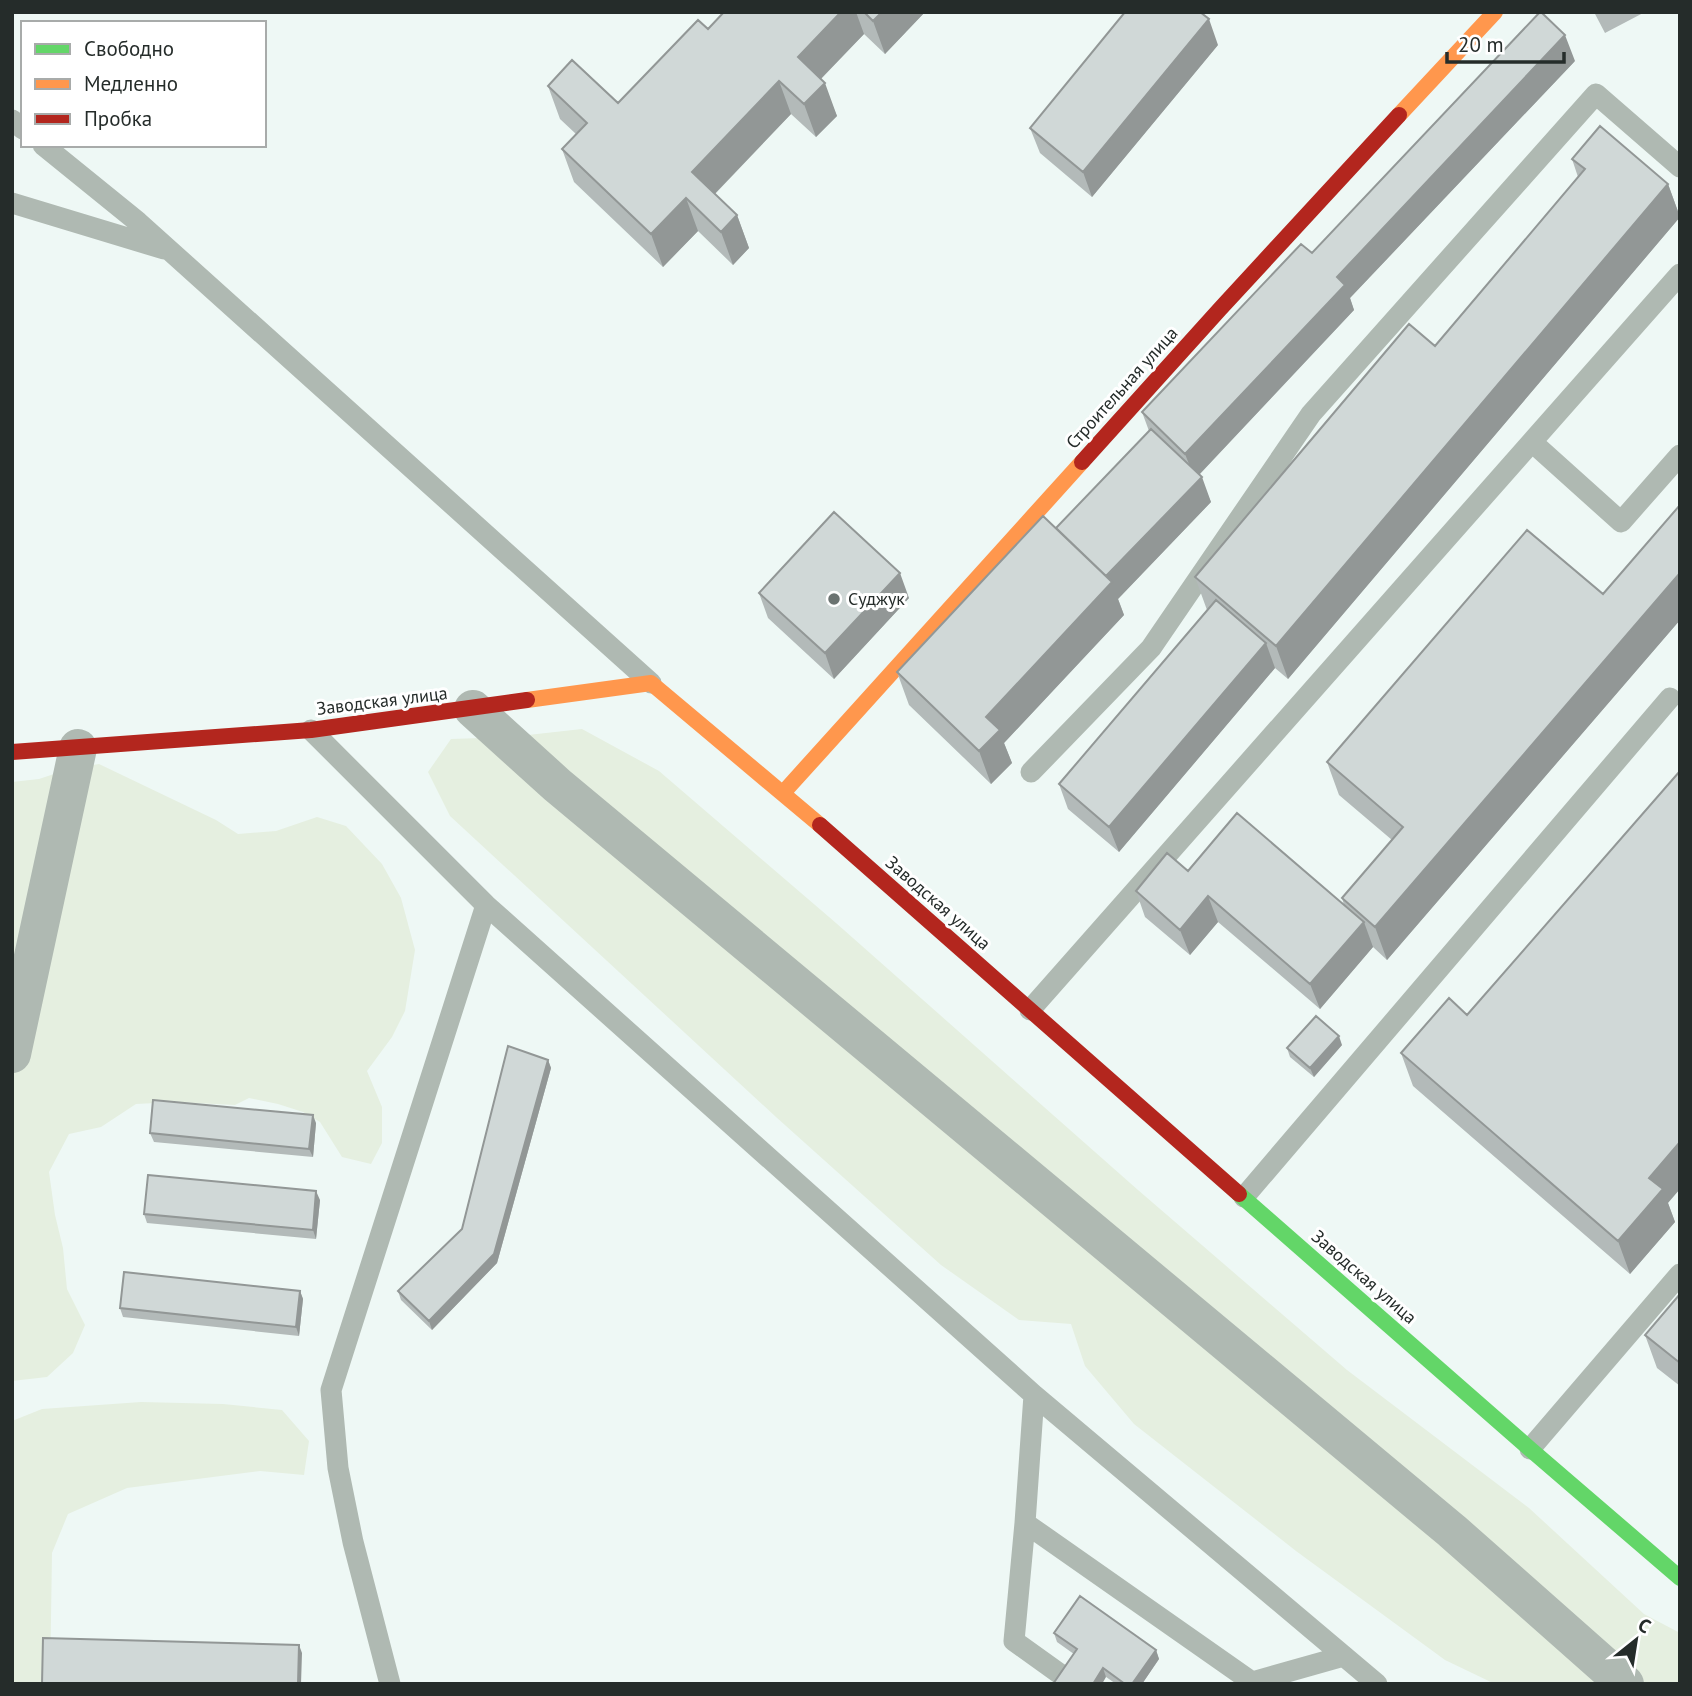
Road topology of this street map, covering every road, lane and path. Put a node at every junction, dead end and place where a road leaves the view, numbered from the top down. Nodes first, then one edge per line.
1 (1494, 12) edge
2 (45, 147) edge
3 (1680, 167) edge
4 (12, 203) edge
5 (170, 251) junction
6 (1680, 274) edge
7 (1532, 442) junction
8 (1680, 455) edge
9 (651, 683) junction
10 (1670, 698) dead end
11 (474, 709) junction
12 (311, 730) junction
13 (78, 748) junction
14 (12, 751) edge
15 (1031, 772) dead end
16 (783, 793) junction
17 (486, 905) junction
18 (1030, 1010) junction
19 (12, 1054) edge
20 (1244, 1197) junction
21 (1680, 1274) edge
22 (1034, 1395) junction
23 (1530, 1449) junction
24 (1024, 1523) junction
25 (1680, 1578) edge
26 (1344, 1656) junction
27 (1250, 1683) edge
28 (390, 1684) edge
29 (1074, 1684) edge
30 (1377, 1684) edge
31 (1625, 1684) edge

1 - 16 main road, Строительная улица
2 - 5 lane
3 - 15 lane
4 - 5 lane
5 - 9 lane
6 - 7 lane
7 - 8 lane
7 - 18 lane
9 - 11 main road, Заводская улица
9 - 16 main road, Заводская улица
10 - 20 lane
11 - 12 main road, Заводская улица
11 - 31 street
12 - 13 main road, Заводская улица
12 - 17 lane
13 - 14 main road, Заводская улица
13 - 19 street
16 - 18 main road, Заводская улица
17 - 22 lane
17 - 28 lane
18 - 20 main road, Заводская улица
20 - 23 main road, Заводская улица
21 - 23 lane
22 - 24 lane
22 - 26 lane
23 - 25 main road, Заводская улица
24 - 27 lane
24 - 29 lane
26 - 27 lane
26 - 30 lane

